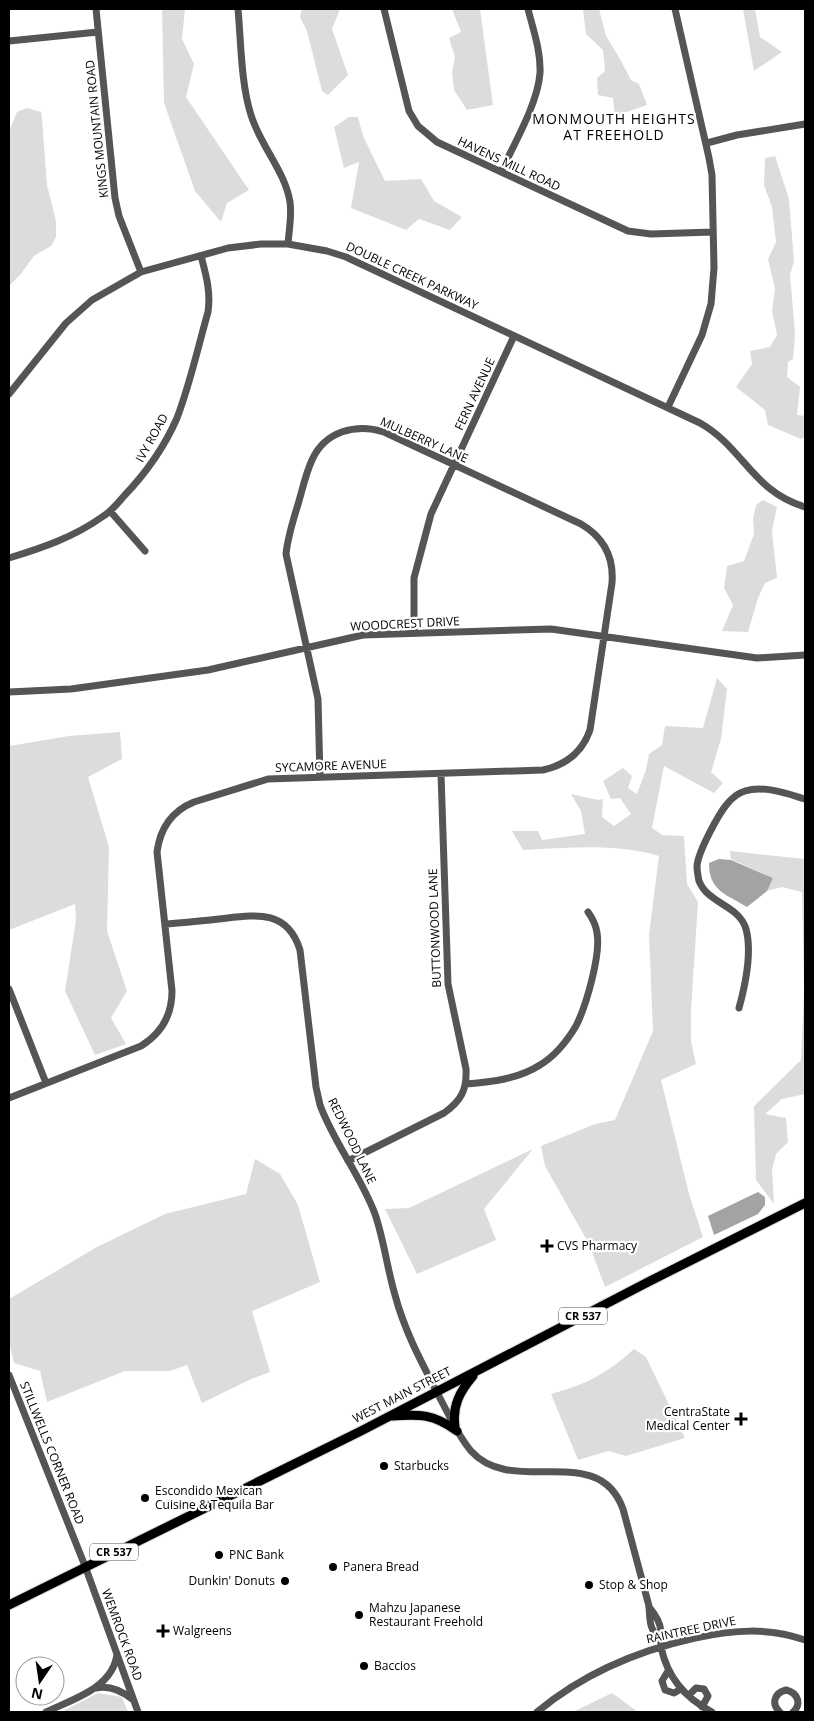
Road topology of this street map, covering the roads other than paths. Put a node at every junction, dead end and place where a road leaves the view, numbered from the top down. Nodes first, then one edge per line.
1 (96, 9) edge
2 (238, 9) edge
3 (384, 9) edge
4 (528, 9) edge
5 (675, 9) edge
6 (98, 32) junction
7 (9, 40) edge
8 (805, 124) edge
9 (707, 143) junction
10 (501, 172) junction
11 (713, 232) junction
12 (288, 244) junction
13 (201, 256) junction
14 (141, 272) junction
15 (514, 336) junction
16 (9, 394) edge
17 (668, 407) junction
18 (454, 465) junction
19 (805, 506) edge
20 (110, 511) junction
21 (604, 545) joint
22 (145, 551) dead end
23 (9, 558) edge
24 (414, 633) junction
25 (604, 637) junction
26 (306, 648) junction
27 (805, 654) edge
28 (9, 692) edge
29 (441, 774) junction
30 (320, 777) junction
31 (805, 799) edge
32 (588, 912) dead end
33 (165, 924) junction
34 (9, 989) edge
35 (738, 1008) dead end
36 (46, 1083) junction
37 (466, 1084) junction
38 (9, 1098) edge
39 (348, 1161) junction
40 (805, 1203) edge
41 (478, 1371) junction
42 (9, 1375) edge
43 (437, 1392) junction
44 (387, 1416) junction
45 (456, 1428) junction
46 (85, 1566) junction
47 (9, 1605) edge
48 (805, 1640) edge
49 (660, 1643) junction
50 (117, 1651) junction
51 (668, 1671) junction
52 (93, 1689) junction
53 (680, 1689) junction
54 (689, 1695) junction
55 (133, 1699) junction
56 (707, 1710) edge
57 (46, 1712) edge
58 (138, 1712) edge
59 (537, 1712) edge
60 (778, 1712) edge
61 (793, 1712) edge

1 - 6 street, KINGS MOUNTAIN ROAD
2 - 12 street
3 - 10 street, HAVENS MILL ROAD
4 - 10 street
5 - 9 street
6 - 7 street
6 - 14 street, KINGS MOUNTAIN ROAD
8 - 9 street
9 - 11 street
10 - 11 street, HAVENS MILL ROAD
11 - 17 street
12 - 13 street, DOUBLE CREEK PARKWAY
12 - 15 street, DOUBLE CREEK PARKWAY
13 - 14 street, DOUBLE CREEK PARKWAY
13 - 20 street, IVY ROAD
14 - 16 street, DOUBLE CREEK PARKWAY
15 - 17 street, DOUBLE CREEK PARKWAY
15 - 18 street, FERN AVENUE
17 - 19 street, DOUBLE CREEK PARKWAY
18 - 21 street, MULBERRY LANE
18 - 24 street, FERN AVENUE
18 - 26 street, MULBERRY LANE
20 - 22 street
20 - 23 street, IVY ROAD
21 - 25 street, SYCAMORE AVENUE
24 - 25 street, WOODCREST DRIVE
24 - 26 street, WOODCREST DRIVE
25 - 27 street, WOODCREST DRIVE
25 - 29 street, SYCAMORE AVENUE
26 - 28 street, WOODCREST DRIVE
26 - 30 street, MULBERRY LANE
29 - 30 street, SYCAMORE AVENUE
29 - 37 street, BUTTONWOOD LANE
30 - 33 street, SYCAMORE AVENUE
31 - 35 street
32 - 37 street
33 - 36 street, SYCAMORE AVENUE
33 - 39 street, REDWOOD LANE
34 - 36 street
36 - 38 street, SYCAMORE AVENUE
37 - 39 street
39 - 43 street, REDWOOD LANE
40 - 41 main road, WEST MAIN STREET / CR 537
41 - 43 main road, WEST MAIN STREET / CR 537
41 - 45 main road
42 - 46 street, STILLWELLS CORNER ROAD
43 - 44 main road, WEST MAIN STREET / CR 537
43 - 45 street, REDWOOD LANE
44 - 45 main road
44 - 46 main road, WEST MAIN STREET / CR 537
45 - 49 street, REDWOOD LANE
46 - 47 main road, WEST MAIN STREET / CR 537
46 - 50 street, WEMROCK ROAD
48 - 49 street, RAINTREE DRIVE
49 - 51 street, REDWOOD LANE
49 - 59 street, RAINTREE DRIVE
50 - 52 street
50 - 55 street, WEMROCK ROAD
51 - 53 street
51 - 53 street
52 - 55 street
52 - 57 street
53 - 54 street
54 - 56 street
54 - 56 street
55 - 58 street, WEMROCK ROAD
60 - 61 street

